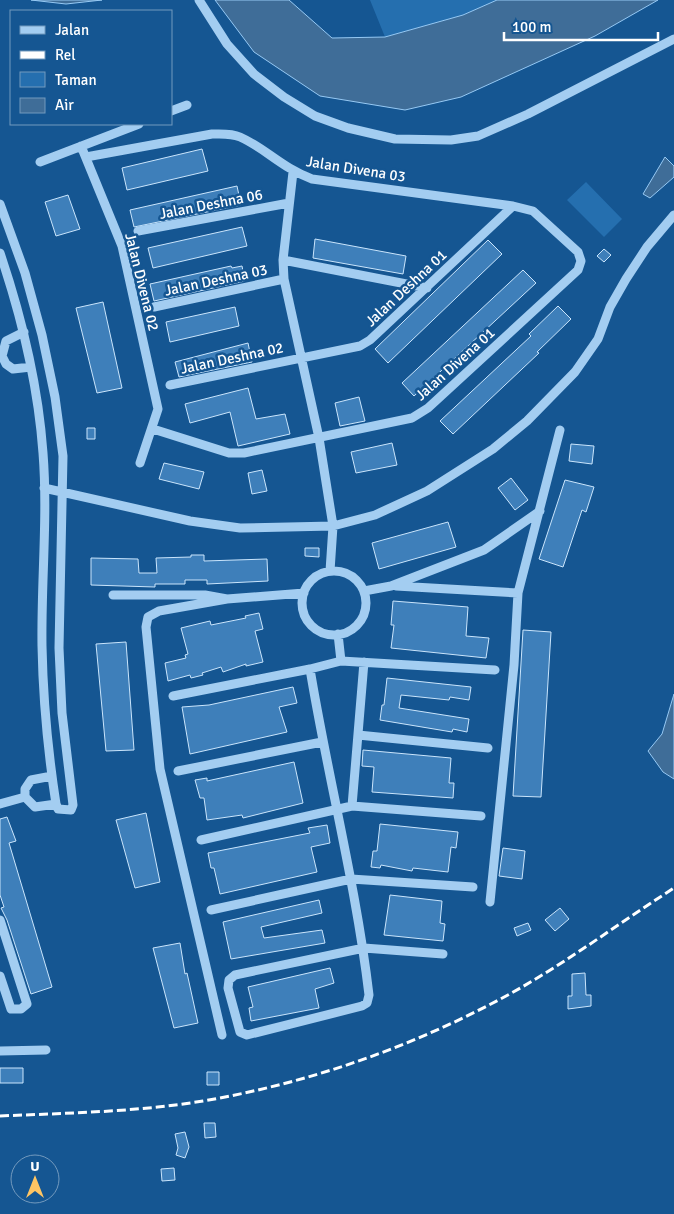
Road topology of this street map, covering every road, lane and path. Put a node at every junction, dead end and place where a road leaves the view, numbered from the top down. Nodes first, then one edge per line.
1 (199, 0) edge
2 (674, 39) edge
3 (187, 105) dead end
4 (172, 112) edge
5 (136, 125) edge
6 (80, 146) junction
7 (86, 157) junction
8 (40, 162) dead end
9 (293, 172) junction
10 (289, 203) junction
11 (0, 204) edge
12 (513, 206) junction
13 (674, 215) edge
14 (138, 232) dead end
15 (0, 253) edge
16 (283, 260) junction
17 (581, 261) joint
18 (284, 279) junction
19 (427, 288) junction
20 (154, 307) dead end
21 (24, 332) junction
22 (1, 356) edge
23 (300, 358) junction
24 (31, 367) junction
25 (170, 385) dead end
26 (153, 429) junction
27 (560, 430) dead end
28 (319, 438) junction
29 (140, 463) dead end
30 (44, 488) junction
31 (63, 492) junction
32 (540, 512) junction
33 (333, 526) junction
34 (330, 571) junction
35 (391, 586) junction
36 (364, 591) junction
37 (304, 592) junction
38 (518, 593) junction
39 (113, 595) dead end
40 (227, 599) junction
41 (338, 634) junction
42 (341, 661) junction
43 (364, 662) junction
44 (310, 670) junction
45 (495, 670) dead end
46 (173, 696) dead end
47 (358, 734) junction
48 (322, 742) junction
49 (488, 748) dead end
50 (178, 771) dead end
51 (52, 776) junction
52 (25, 797) junction
53 (0, 804) edge
54 (56, 804) junction
55 (352, 806) junction
56 (338, 810) junction
57 (480, 816) dead end
58 (201, 840) dead end
59 (351, 879) junction
60 (473, 887) dead end
61 (490, 902) dead end
62 (211, 910) dead end
63 (0, 920) edge
64 (364, 948) junction
65 (443, 954) dead end
66 (0, 976) edge
67 (222, 1035) dead end
68 (46, 1050) dead end
69 (0, 1051) edge

1 - 2 street
3 - 4 street
5 - 6 street
6 - 7 street, Jalan Divena 02
6 - 8 street
7 - 9 street, Jalan Divena 03
7 - 26 street, Jalan Divena 02
9 - 10 street
9 - 12 street, Jalan Divena 03
10 - 14 street, Jalan Deshna 06
10 - 16 street
11 - 31 street
12 - 17 street, Jalan Divena 03
12 - 19 street, Jalan Deshna 01
13 - 33 street
15 - 21 street
16 - 18 street
16 - 19 street
17 - 28 street, Jalan Divena 01
18 - 20 street, Jalan Deshna 03
18 - 23 street
19 - 23 street, Jalan Deshna 01
21 - 22 street
21 - 24 street
22 - 24 street
23 - 25 street, Jalan Deshna 02
23 - 28 street
24 - 30 street
26 - 28 street
26 - 29 street, Jalan Divena 02
27 - 32 street
28 - 33 street
30 - 31 street
30 - 51 street
31 - 33 street
31 - 54 street
32 - 35 street
32 - 38 street
33 - 34 street
34 - 36 street
34 - 37 street
35 - 36 street
35 - 38 street
36 - 41 street
37 - 40 street
37 - 41 street
38 - 61 street
39 - 40 street
40 - 67 street
41 - 42 street
42 - 43 street
42 - 44 street
43 - 45 street
43 - 47 street
44 - 46 street
44 - 48 street
47 - 49 street
47 - 55 street
48 - 50 street
48 - 56 street
51 - 52 street
51 - 54 street
52 - 53 street
52 - 54 street
55 - 56 street
55 - 57 street
56 - 58 street
56 - 59 street
59 - 60 street
59 - 62 street
59 - 64 street
63 - 66 street
64 - 64 street
64 - 65 street
68 - 69 street

